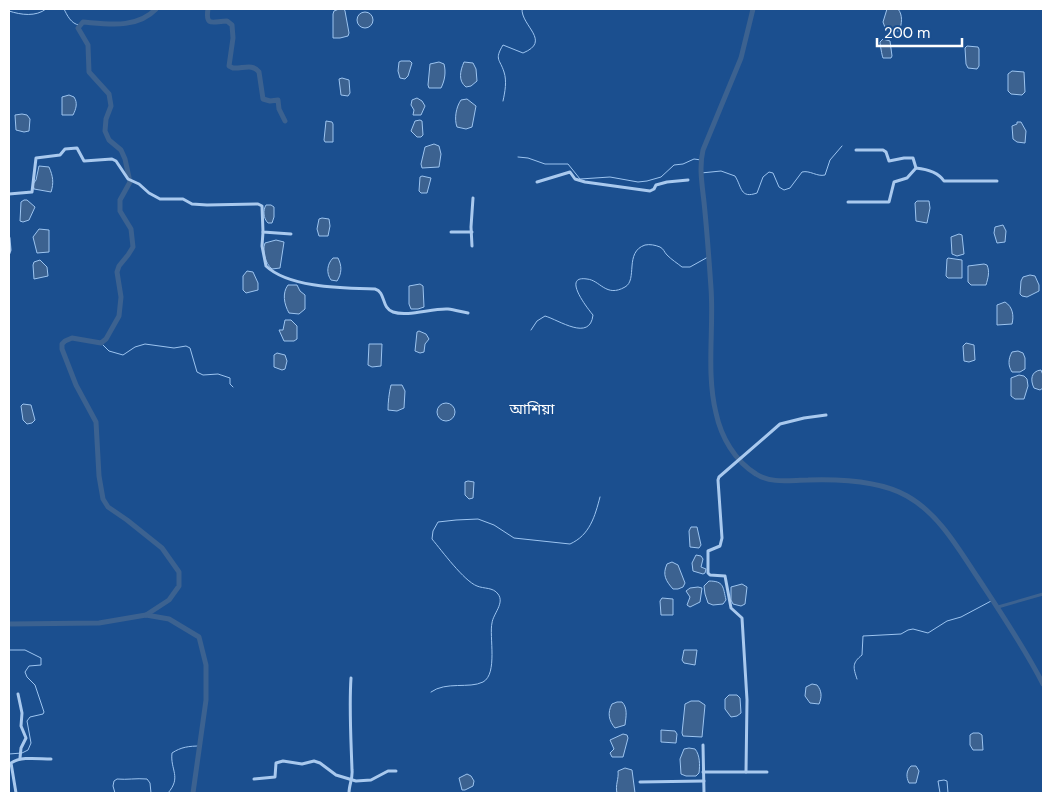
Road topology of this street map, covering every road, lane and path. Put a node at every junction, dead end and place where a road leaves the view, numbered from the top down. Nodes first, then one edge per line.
1 (856, 150) dead end
2 (916, 168) junction
3 (688, 180) dead end
4 (997, 181) dead end
5 (537, 182) dead end
6 (9, 194) edge
7 (473, 198) dead end
8 (848, 202) dead end
9 (263, 232) junction
10 (451, 232) dead end
11 (472, 232) junction
12 (291, 234) dead end
13 (9, 238) edge
14 (472, 246) dead end
15 (9, 254) edge
16 (468, 313) dead end
17 (826, 415) dead end
18 (351, 678) dead end
19 (18, 694) dead end
20 (703, 745) dead end
21 (20, 758) junction
22 (51, 759) dead end
23 (396, 771) dead end
24 (703, 772) junction
25 (746, 772) junction
26 (767, 772) dead end
27 (254, 779) dead end
28 (350, 780) junction
29 (704, 781) junction
30 (640, 782) dead end
31 (16, 793) edge
32 (349, 793) edge
33 (704, 793) edge

1 - 2 street
2 - 4 street
2 - 8 street
3 - 5 street
6 - 9 street
7 - 11 street
9 - 12 street
9 - 16 street
10 - 11 street
11 - 14 street
13 - 15 street
17 - 25 street
18 - 28 street
19 - 21 street
20 - 24 street
21 - 22 street
21 - 31 street
23 - 28 street
24 - 25 street
24 - 29 street
25 - 26 street
27 - 28 street
28 - 32 street
29 - 30 street
29 - 33 street

